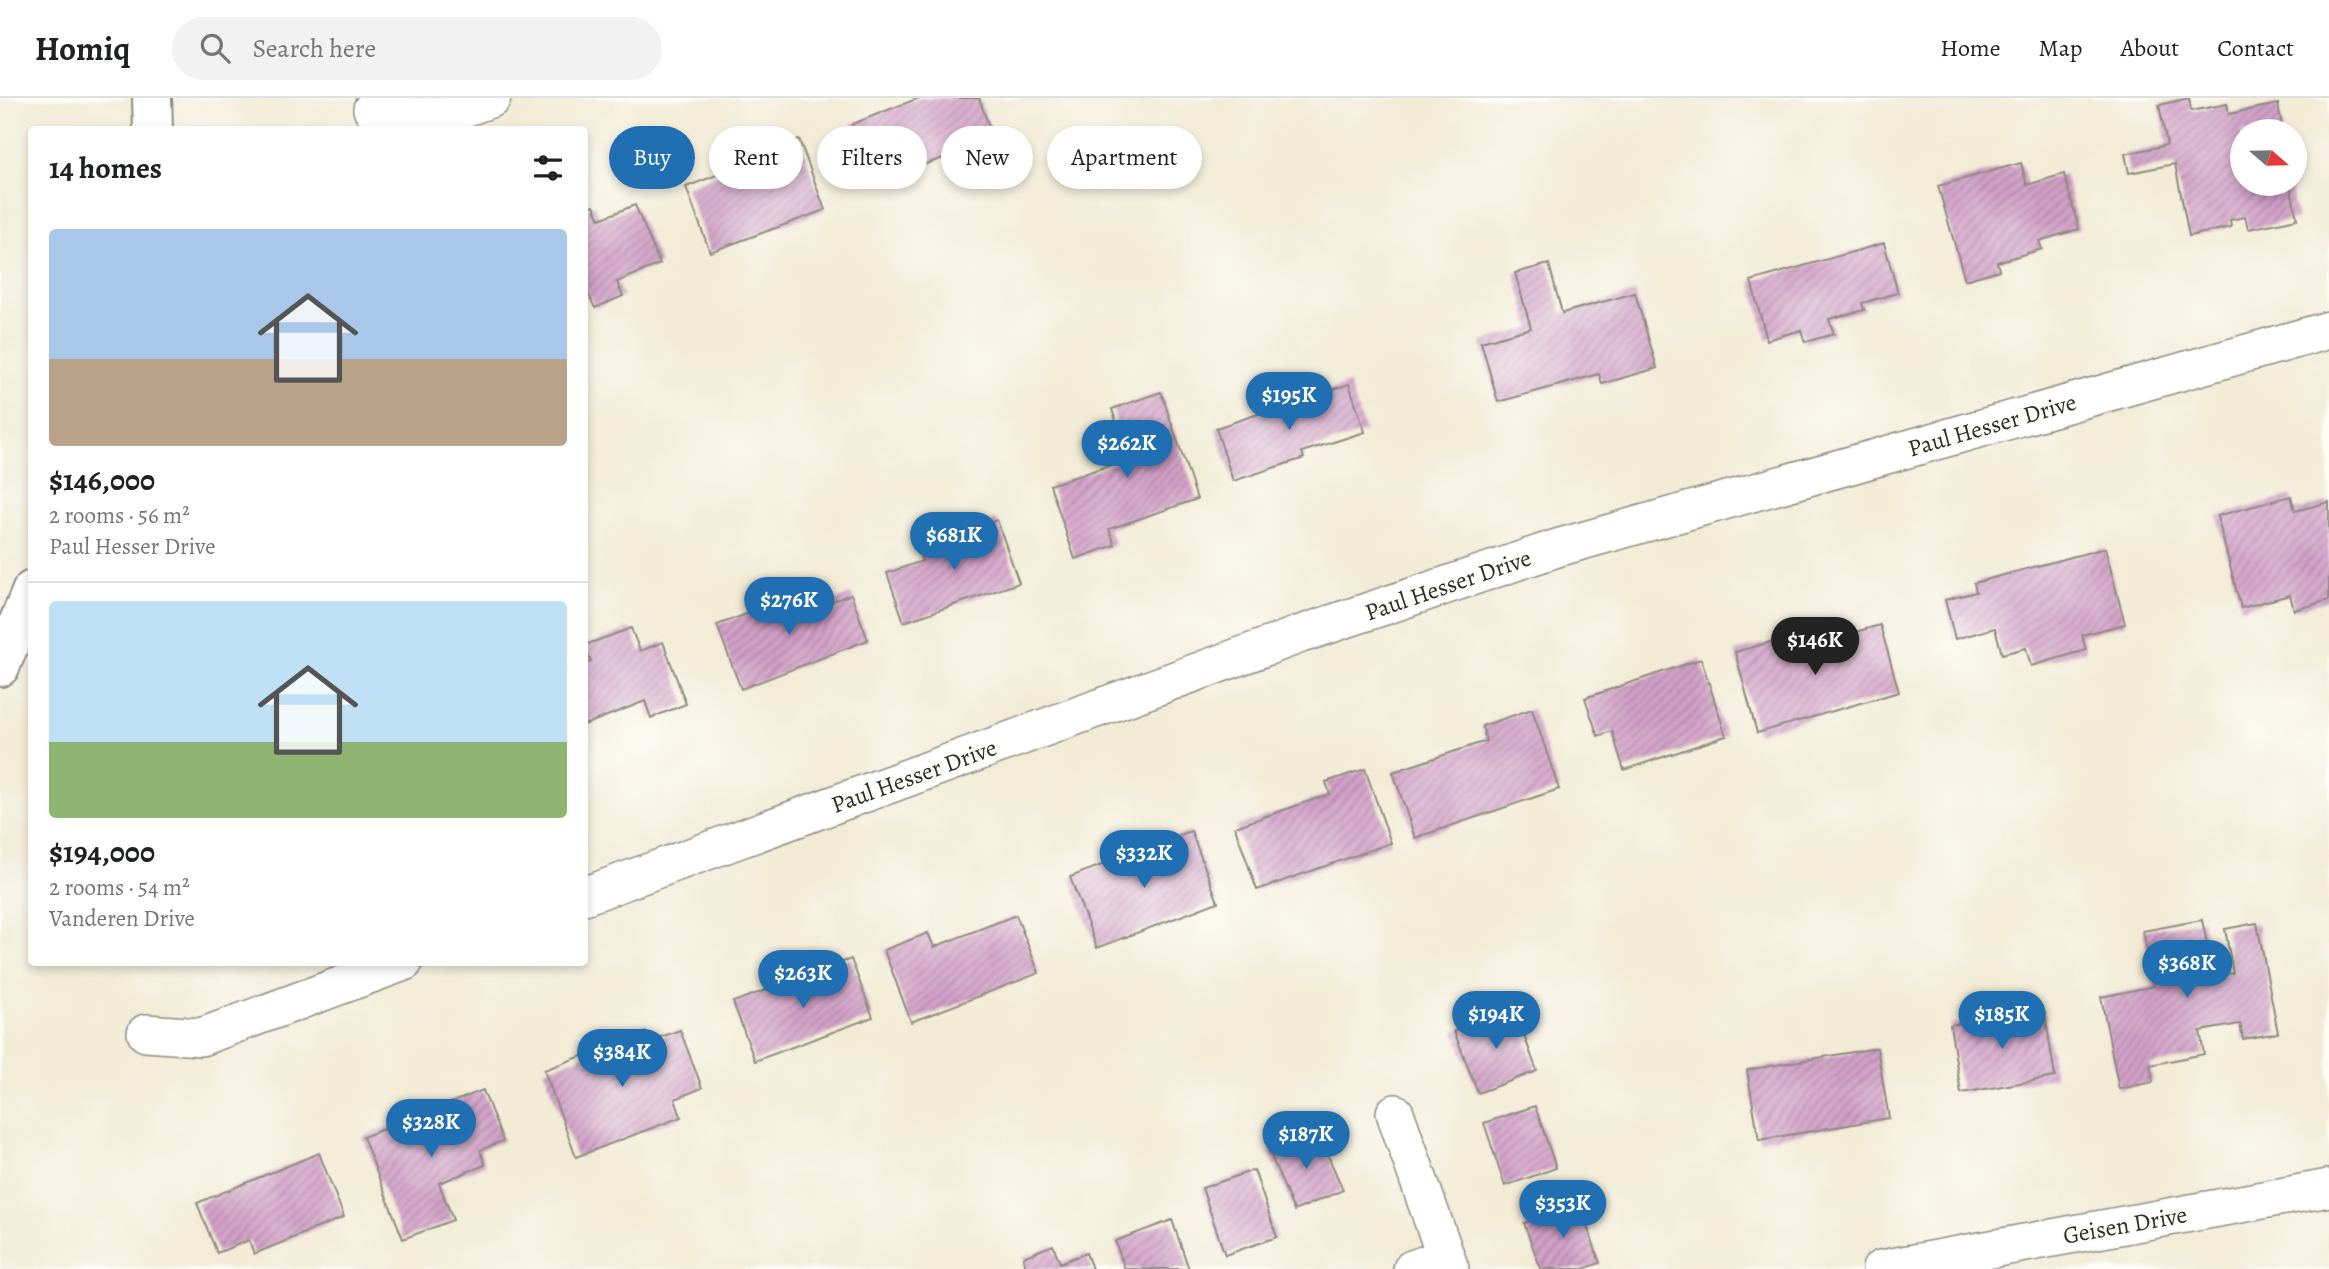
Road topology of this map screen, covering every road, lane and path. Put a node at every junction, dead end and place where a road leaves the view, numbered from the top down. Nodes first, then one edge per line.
1 (152, 98) edge
2 (492, 98) edge
3 (372, 109) dead end
4 (153, 126) edge
5 (2329, 330) edge
6 (28, 600) edge
7 (0, 667) edge
8 (588, 895) edge
9 (393, 966) edge
10 (146, 1033) dead end
11 (1395, 1113) dead end
12 (2329, 1188) edge
13 (1448, 1263) edge
14 (1412, 1269) edge
15 (1881, 1269) edge

1 - 4 highway
2 - 3 street
5 - 8 street, Paul Hesser Drive
6 - 7 highway
9 - 10 street
11 - 13 street
12 - 15 street, Geisen Drive
13 - 14 street

